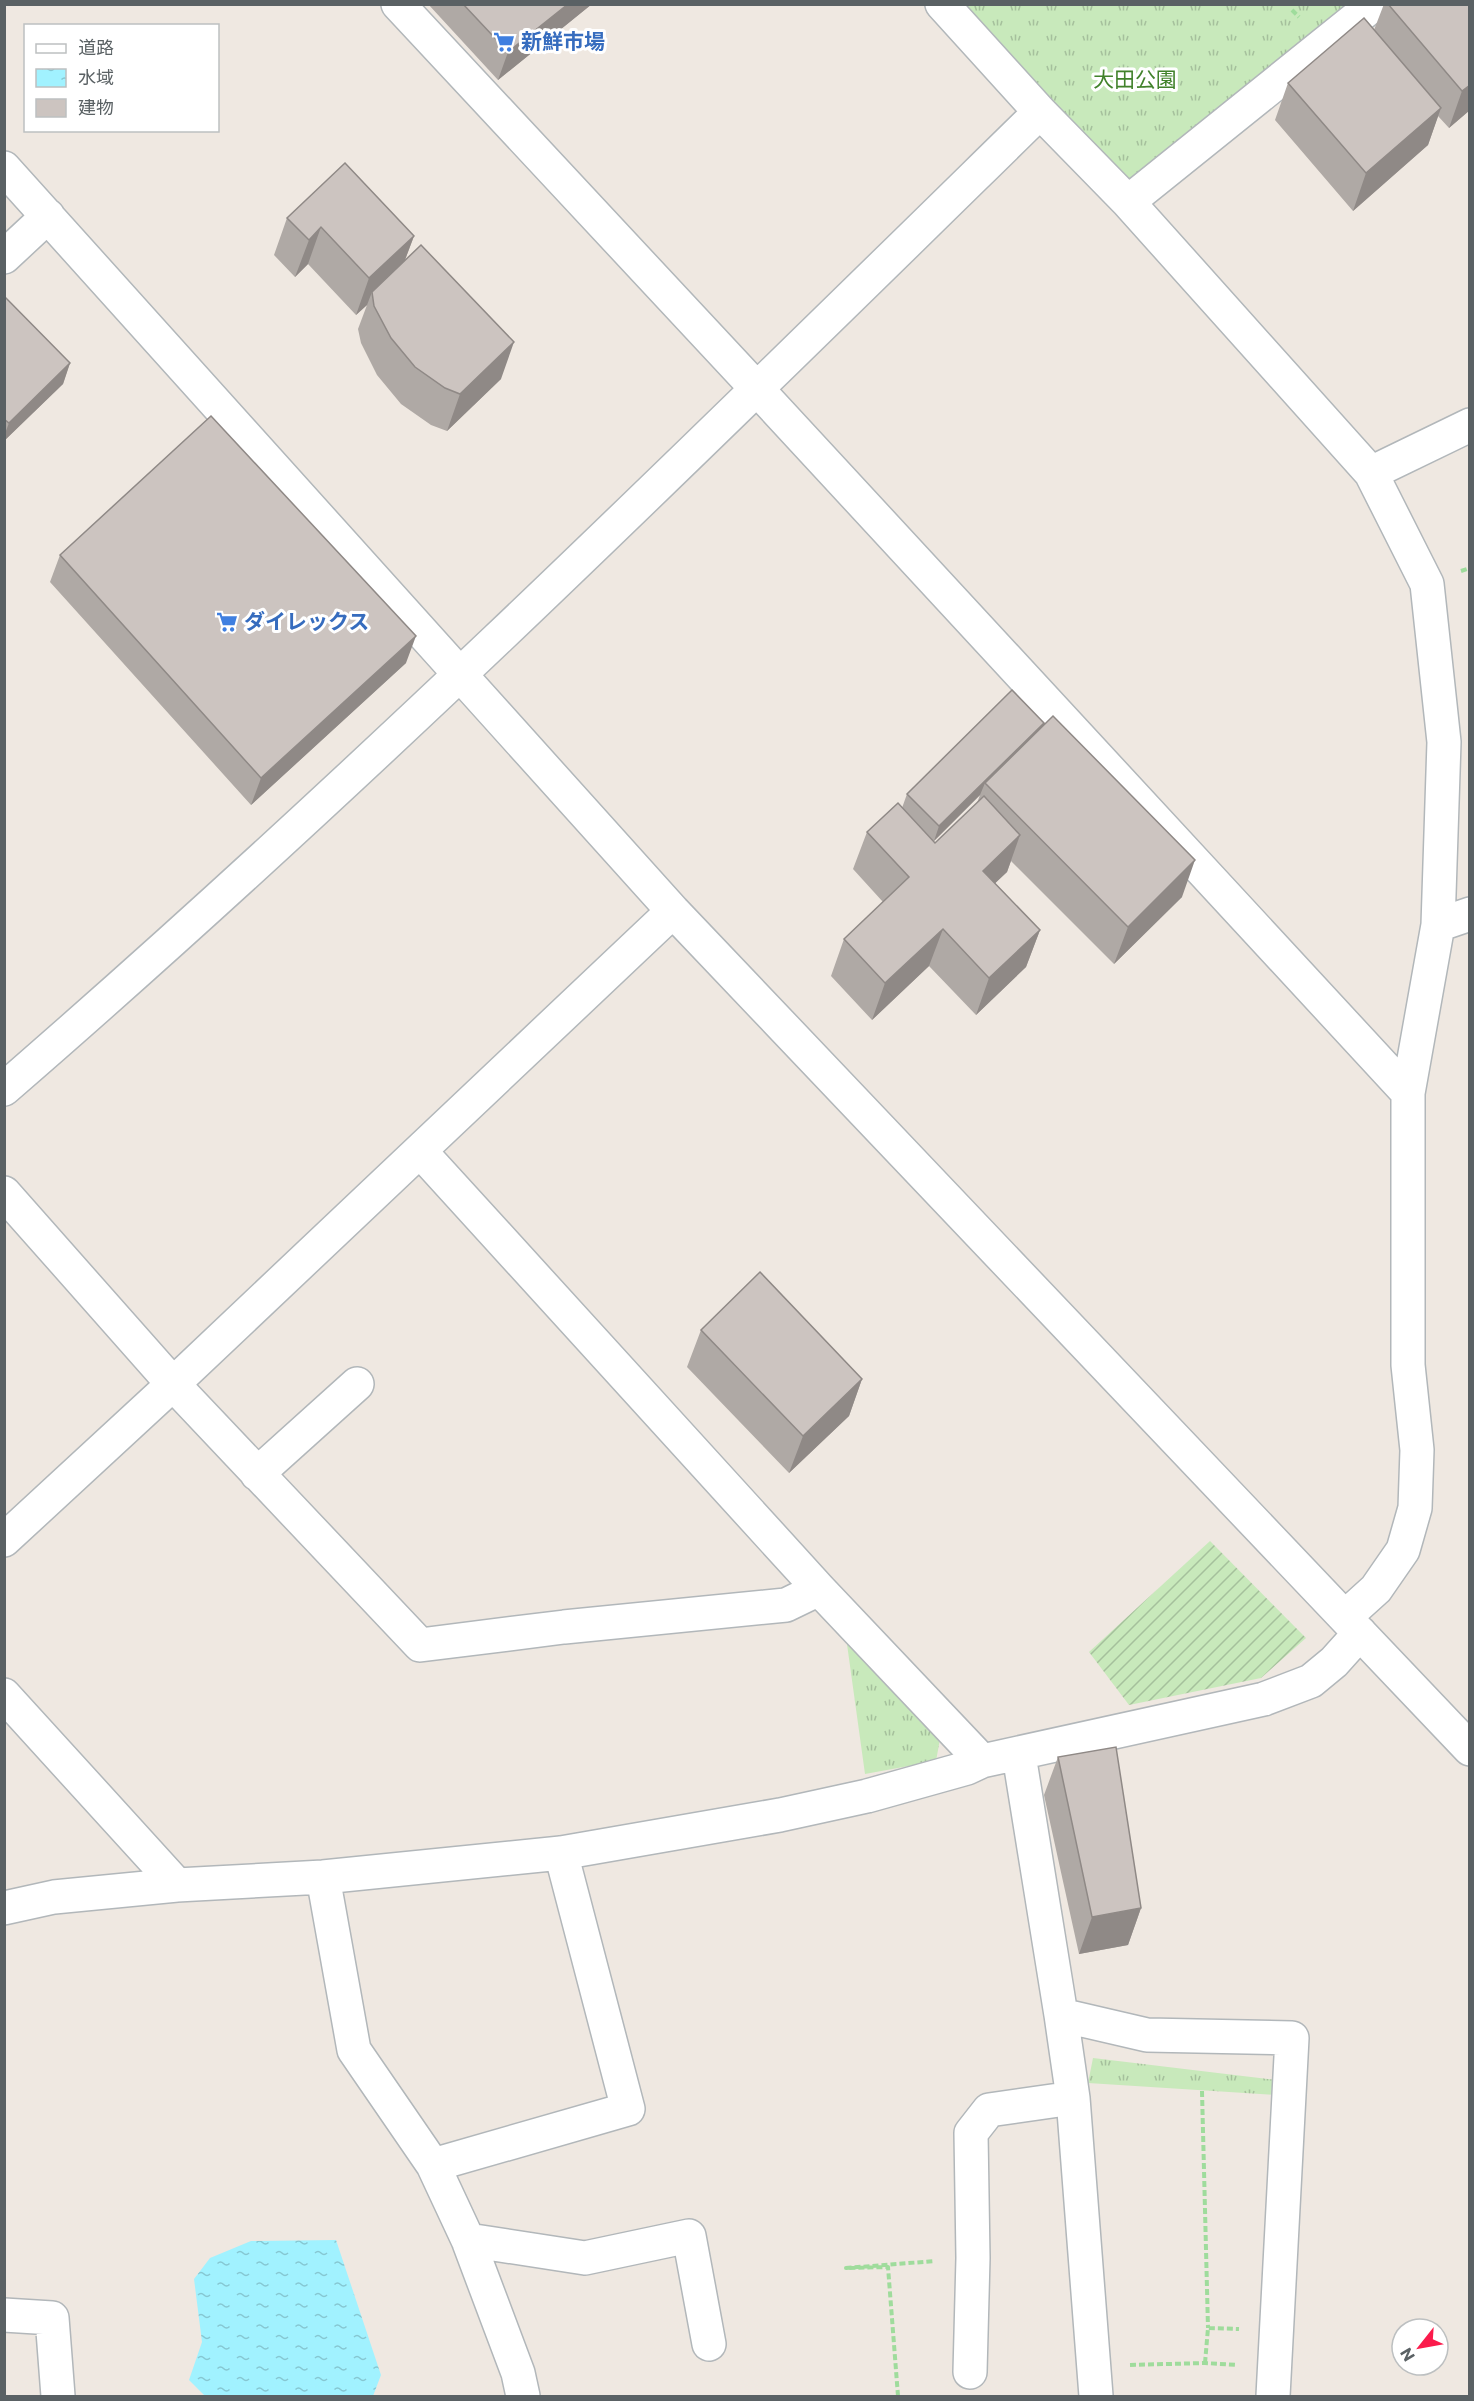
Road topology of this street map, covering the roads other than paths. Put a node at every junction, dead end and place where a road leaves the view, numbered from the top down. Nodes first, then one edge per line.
1 (398, 4) edge
2 (942, 4) edge
3 (1374, 4) edge
4 (1040, 112) junction
5 (4, 168) edge
6 (1128, 202) junction
7 (48, 216) junction
8 (4, 256) edge
9 (758, 389) junction
10 (1470, 425) edge
11 (1371, 473) junction
12 (461, 673) junction
13 (673, 911) junction
14 (1470, 914) edge
15 (1438, 925) junction
16 (4, 1089) edge
17 (1408, 1093) junction
18 (420, 1151) junction
19 (4, 1193) edge
20 (173, 1384) junction
21 (357, 1384) dead end
22 (257, 1474) junction
23 (4, 1540) edge
24 (819, 1589) junction
25 (1353, 1625) junction
26 (4, 1695) edge
27 (1470, 1749) edge
28 (1020, 1755) junction
29 (982, 1761) junction
30 (561, 1853) junction
31 (322, 1877) junction
32 (177, 1885) junction
33 (4, 1908) edge
34 (1061, 2015) junction
35 (1073, 2098) junction
36 (433, 2165) junction
37 (468, 2240) junction
38 (4, 2315) edge
39 (710, 2344) dead end
40 (970, 2372) dead end
41 (1095, 2381) edge
42 (1275, 2381) edge
43 (58, 2397) edge
44 (523, 2397) edge

1 - 9 street
2 - 4 street
3 - 6 street
4 - 6 street
4 - 9 street
5 - 7 street
6 - 11 street
7 - 8 street
7 - 12 street
9 - 12 street
9 - 17 street
10 - 11 street
11 - 15 street
12 - 13 street
12 - 16 street
13 - 18 street
13 - 25 street
14 - 15 street
15 - 17 street
17 - 25 street
18 - 20 street
18 - 24 street
19 - 20 street
20 - 22 street
20 - 23 street
21 - 22 street
22 - 24 street
24 - 29 street
25 - 27 street
25 - 28 street
26 - 32 street
28 - 29 street
28 - 34 street
29 - 30 street
30 - 31 street
30 - 36 street
31 - 32 street
31 - 36 street
32 - 33 street
34 - 35 street
34 - 42 street
35 - 40 street
35 - 41 street
36 - 37 street
37 - 39 street
37 - 44 street
38 - 43 street

